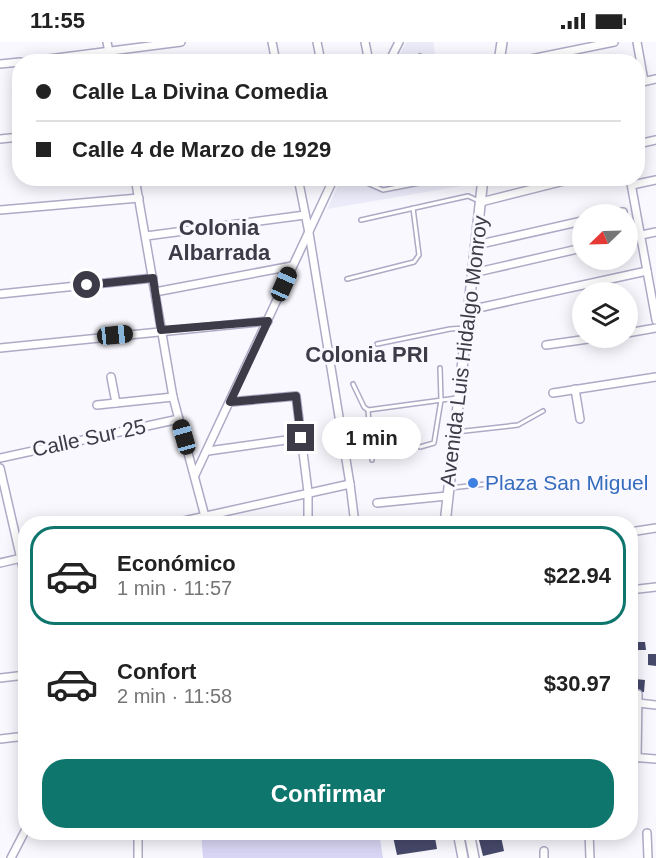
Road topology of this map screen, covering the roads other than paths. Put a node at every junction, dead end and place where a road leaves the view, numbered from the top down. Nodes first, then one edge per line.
1 (108, 42) edge
2 (181, 42) edge
3 (614, 42) edge
4 (110, 52) junction
5 (93, 54) edge
6 (555, 54) edge
7 (137, 186) edge
8 (300, 186) edge
9 (330, 186) edge
10 (374, 186) edge
11 (402, 186) edge
12 (482, 186) edge
13 (538, 186) edge
14 (632, 186) edge
15 (397, 187) joint
16 (139, 198) junction
17 (481, 202) junction
18 (413, 208) junction
19 (0, 210) edge
20 (305, 215) junction
21 (361, 220) dead end
22 (572, 223) edge
23 (656, 232) edge
24 (309, 233) junction
25 (641, 235) junction
26 (146, 236) junction
27 (638, 236) edge
28 (476, 245) junction
29 (572, 250) edge
30 (292, 266) junction
31 (647, 271) junction
32 (473, 273) junction
33 (153, 278) junction
34 (652, 278) edge
35 (347, 279) dead end
36 (155, 292) junction
37 (0, 294) edge
38 (469, 310) junction
39 (656, 320) edge
40 (268, 321) junction
41 (467, 328) junction
42 (656, 328) edge
43 (161, 330) junction
44 (638, 331) edge
45 (572, 341) edge
46 (377, 344) dead end
47 (546, 345) dead end
48 (0, 348) edge
49 (440, 368) dead end
50 (111, 377) dead end
51 (656, 377) edge
52 (353, 384) dead end
53 (575, 389) junction
54 (553, 393) dead end
55 (173, 397) junction
56 (459, 398) junction
57 (441, 400) junction
58 (230, 402) junction
59 (116, 403) junction
60 (97, 405) dead end
61 (368, 410) junction
62 (543, 411) dead end
63 (179, 419) junction
64 (580, 419) dead end
65 (454, 432) junction
66 (301, 438) junction
67 (412, 446) dead end
68 (420, 447) dead end
69 (370, 448) junction
70 (208, 451) junction
71 (0, 458) edge
72 (372, 460) dead end
73 (0, 468) edge
74 (195, 475) junction
75 (505, 482) dead end
76 (350, 483) junction
77 (308, 492) junction
78 (447, 492) junction
79 (377, 503) dead end
80 (205, 516) edge
81 (217, 516) edge
82 (308, 516) edge
83 (354, 516) edge
84 (446, 516) edge
85 (656, 528) edge
86 (638, 531) edge
87 (18, 538) edge
88 (18, 559) edge
89 (0, 562) edge
90 (656, 587) edge
91 (638, 589) edge
92 (18, 676) edge
93 (0, 678) edge
94 (638, 694) edge
95 (638, 704) joint
96 (656, 705) edge
97 (18, 737) edge
98 (0, 739) edge
99 (638, 758) edge
100 (656, 759) edge
101 (647, 833) dead end
102 (20, 840) edge
103 (138, 840) edge
104 (460, 840) edge
105 (471, 840) edge
106 (589, 840) edge
107 (11, 858) edge
108 (138, 858) edge
109 (463, 858) edge
110 (474, 858) edge
111 (590, 858) edge
112 (648, 858) edge

1 - 4 street
2 - 4 street
3 - 6 street
4 - 5 street
7 - 16 street
8 - 20 street
9 - 24 street
10 - 15 lane
11 - 15 lane
12 - 17 street, Avenida Luis Hidalgo Monroy
13 - 17 street
14 - 25 street
16 - 19 street
16 - 26 street
17 - 18 lane
17 - 28 street, Avenida Luis Hidalgo Monroy
18 - 21 lane
18 - 35 lane
20 - 24 street
20 - 26 street
22 - 28 street
23 - 25 street
24 - 30 street
24 - 76 street
25 - 27 street
25 - 31 street
26 - 33 street
28 - 32 street, Avenida Luis Hidalgo Monroy
29 - 32 street
30 - 36 street
30 - 40 street
31 - 34 street
31 - 38 street
32 - 38 street, Avenida Luis Hidalgo Monroy
33 - 36 street
33 - 37 street
34 - 39 street
36 - 43 street
38 - 41 street, Avenida Luis Hidalgo Monroy
40 - 43 street
40 - 58 street
41 - 46 lane
41 - 56 street, Avenida Luis Hidalgo Monroy
42 - 44 street
43 - 48 street
43 - 55 street
45 - 47 street
49 - 57 lane
50 - 59 street
51 - 53 street
52 - 61 lane
53 - 54 street
53 - 64 street
55 - 59 street
55 - 63 street
56 - 57 lane
56 - 65 street, Avenida Luis Hidalgo Monroy
57 - 61 lane
57 - 68 lane
58 - 66 street
58 - 70 street
59 - 60 street
61 - 69 lane
62 - 65 lane
63 - 71 street, Calle Sur 25
63 - 74 street
65 - 78 street, Avenida Luis Hidalgo Monroy
66 - 70 street
66 - 77 street
67 - 69 lane
69 - 72 lane
70 - 74 street
73 - 87 street
74 - 80 street
75 - 78 lane
76 - 77 street
76 - 83 street
77 - 81 street
77 - 82 street
78 - 79 street
78 - 84 street, Avenida Luis Hidalgo Monroy
85 - 86 street
88 - 89 street
90 - 91 street
92 - 93 street
94 - 95 street
95 - 96 street
97 - 98 street
99 - 100 street
101 - 112 street
102 - 107 street
103 - 108 street
104 - 109 street
105 - 110 street
106 - 111 street

